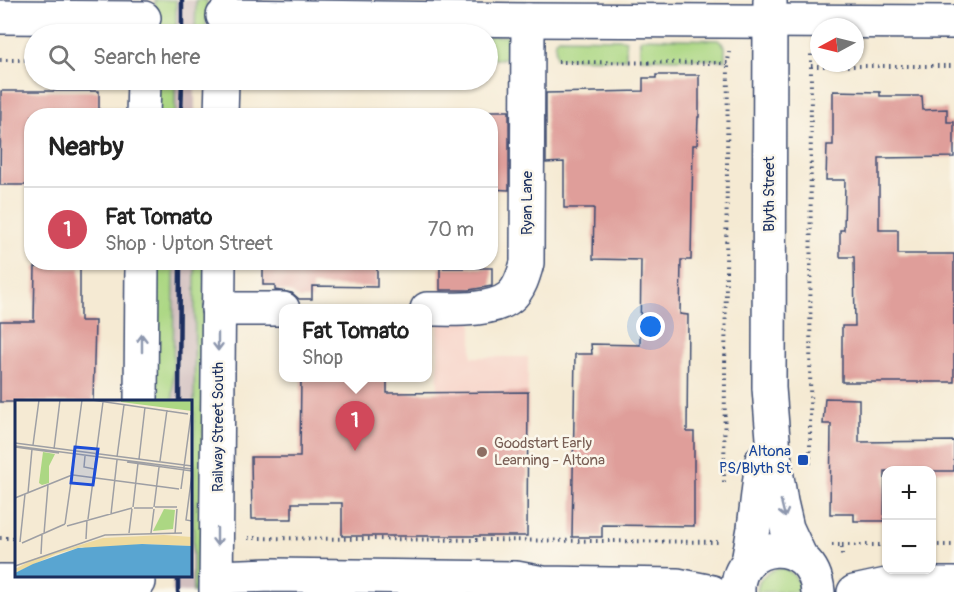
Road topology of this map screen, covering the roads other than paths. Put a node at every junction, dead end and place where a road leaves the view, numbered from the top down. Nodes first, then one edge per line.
1 (770, 10) edge
2 (0, 17) edge
3 (222, 17) edge
4 (144, 18) edge
5 (528, 20) junction
6 (954, 21) edge
7 (144, 90) edge
8 (222, 90) edge
9 (143, 108) edge
10 (221, 108) edge
11 (142, 270) edge
12 (219, 270) edge
13 (218, 309) junction
14 (279, 309) edge
15 (432, 309) edge
16 (769, 388) junction
17 (141, 400) edge
18 (808, 570) edge
19 (743, 575) edge
20 (0, 580) edge
21 (139, 583) edge
22 (891, 584) junction
23 (954, 584) edge
24 (216, 585) edge
25 (677, 585) junction
26 (712, 592) edge
27 (854, 592) edge

1 - 5 street
1 - 6 street
1 - 16 street, Blyth Street
2 - 4 street
3 - 5 street
5 - 15 street, Ryan Lane
7 - 9 street
8 - 10 street
17 -> 11 street
12 - 13 street, Railway Street South
13 - 14 street
13 -> 24 street, Railway Street South
16 -> 18 street, Blyth Street
16 - 19 street, Blyth Street
18 - 19 street
18 - 22 street
19 - 25 street
20 - 21 street
22 - 23 street
22 - 27 street
24 - 25 street
25 - 26 street

